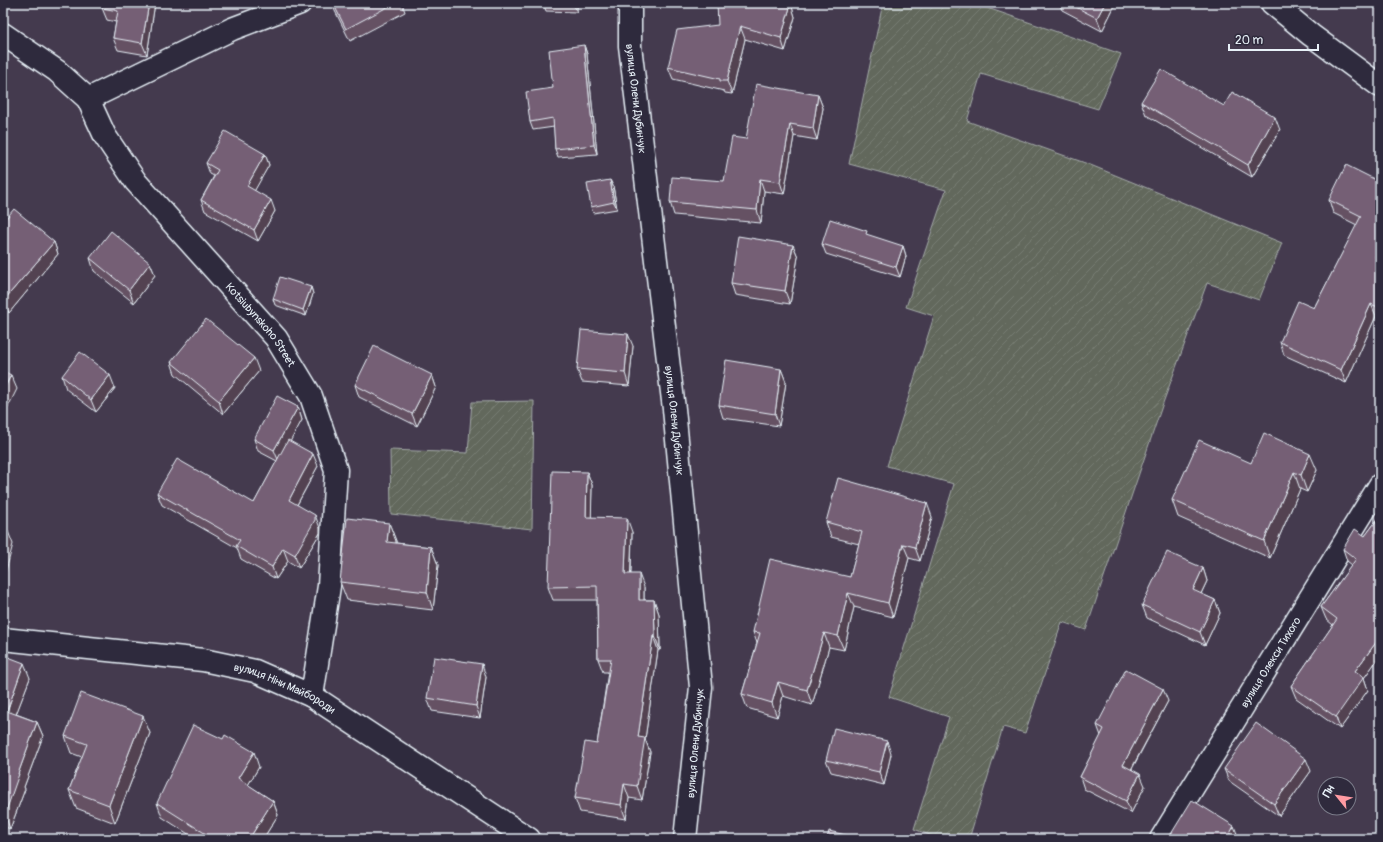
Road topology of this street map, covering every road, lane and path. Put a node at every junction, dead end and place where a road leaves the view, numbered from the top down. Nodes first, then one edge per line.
1 (300, 3) edge
2 (630, 3) edge
3 (1272, 3) edge
4 (3, 34) edge
5 (1380, 86) edge
6 (88, 100) junction
7 (1380, 485) edge
8 (3, 638) edge
9 (312, 696) junction
10 (529, 839) edge
11 (685, 839) edge
12 (1161, 839) edge

1 - 6 street
2 - 11 street, вулиця Олени Дубинчук
3 - 5 street
4 - 6 street, Kotsiubynskoho Street
6 - 9 street, Kotsiubynskoho Street
7 - 12 street, вулиця Олекси Тихого
8 - 9 street, вулиця Ніни Майбороди
9 - 10 street, вулиця Ніни Майбороди

